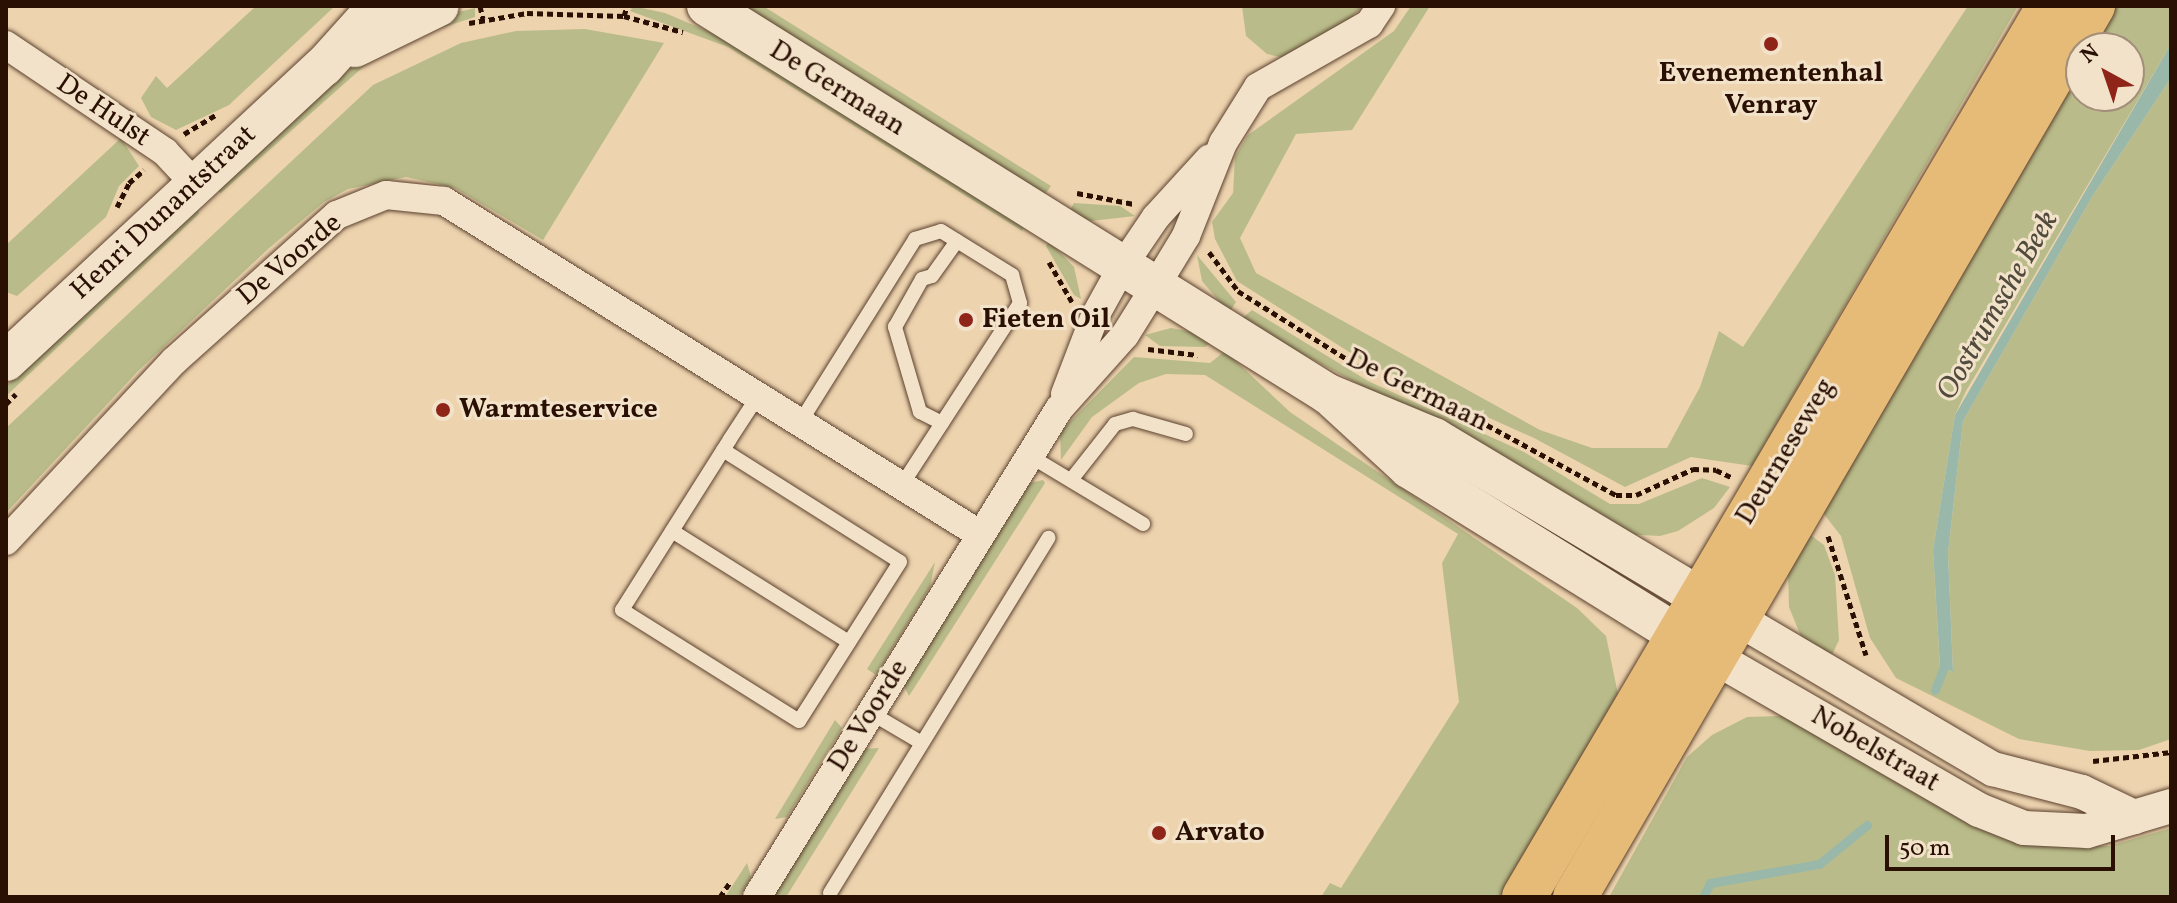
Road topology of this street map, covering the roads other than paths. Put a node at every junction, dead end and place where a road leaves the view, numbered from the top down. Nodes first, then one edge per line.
1 (378, 6) edge
2 (439, 6) edge
3 (1381, 6) edge
4 (2049, 6) edge
5 (2093, 6) edge
6 (703, 8) edge
7 (6, 45) edge
8 (324, 66) junction
9 (1223, 143) junction
10 (194, 183) junction
11 (957, 241) junction
12 (1139, 277) junction
13 (6, 361) edge
14 (758, 396) junction
15 (1059, 409) junction
16 (801, 421) junction
17 (942, 423) junction
18 (1186, 434) dead end
19 (723, 450) junction
20 (1030, 456) junction
21 (1071, 480) junction
22 (902, 485) junction
23 (1779, 505) junction
24 (1143, 524) dead end
25 (672, 531) junction
26 (981, 535) junction
27 (1048, 538) dead end
28 (6, 541) edge
29 (1738, 619) junction
30 (1698, 630) junction
31 (849, 642) junction
32 (871, 713) junction
33 (922, 743) junction
34 (2171, 806) edge
35 (2134, 817) junction
36 (830, 893) dead end
37 (757, 897) edge
38 (1524, 897) edge
39 (1575, 897) edge

1 - 8 main road, Henri Dunantstraat
2 - 8 main road, Henri Dunantstraat
3 - 9 street, De Voorde
4 - 23 main road, Deurneseweg
5 - 23 main road, Deurneseweg
6 - 12 main road, De Germaan
7 - 10 street, De Hulst
8 - 10 main road, Henri Dunantstraat
9 - 12 street, De Voorde
9 - 12 street, De Voorde
10 - 13 main road, Henri Dunantstraat
11 - 16 lane
11 - 17 lane
11 - 17 lane
12 - 15 street, De Voorde
12 - 15 street, De Voorde
12 - 30 main road, De Germaan
14 - 16 street, De Voorde
14 - 19 lane, De Voorde
14 - 28 street, De Voorde
15 - 20 street, De Voorde
16 - 22 street, De Voorde
17 - 22 lane
18 - 21 lane
19 - 25 lane, De Voorde
19 - 31 lane, De Voorde
20 - 21 lane
20 - 26 street, De Voorde
21 - 24 lane
22 - 26 street, De Voorde
23 - 29 main road, Deurneseweg
23 - 30 main road, Deurneseweg
25 - 31 lane, De Voorde
25 - 31 lane, De Voorde
26 - 32 street, De Voorde
27 - 33 lane
29 - 30 main road, Deurneseweg
29 - 35 street, Nobelstraat
30 - 35 street, Nobelstraat
30 - 38 main road, Deurneseweg
30 - 39 main road, Deurneseweg
32 - 33 lane
32 - 37 street, De Voorde
33 - 36 lane
34 - 35 street, Nobelstraat

